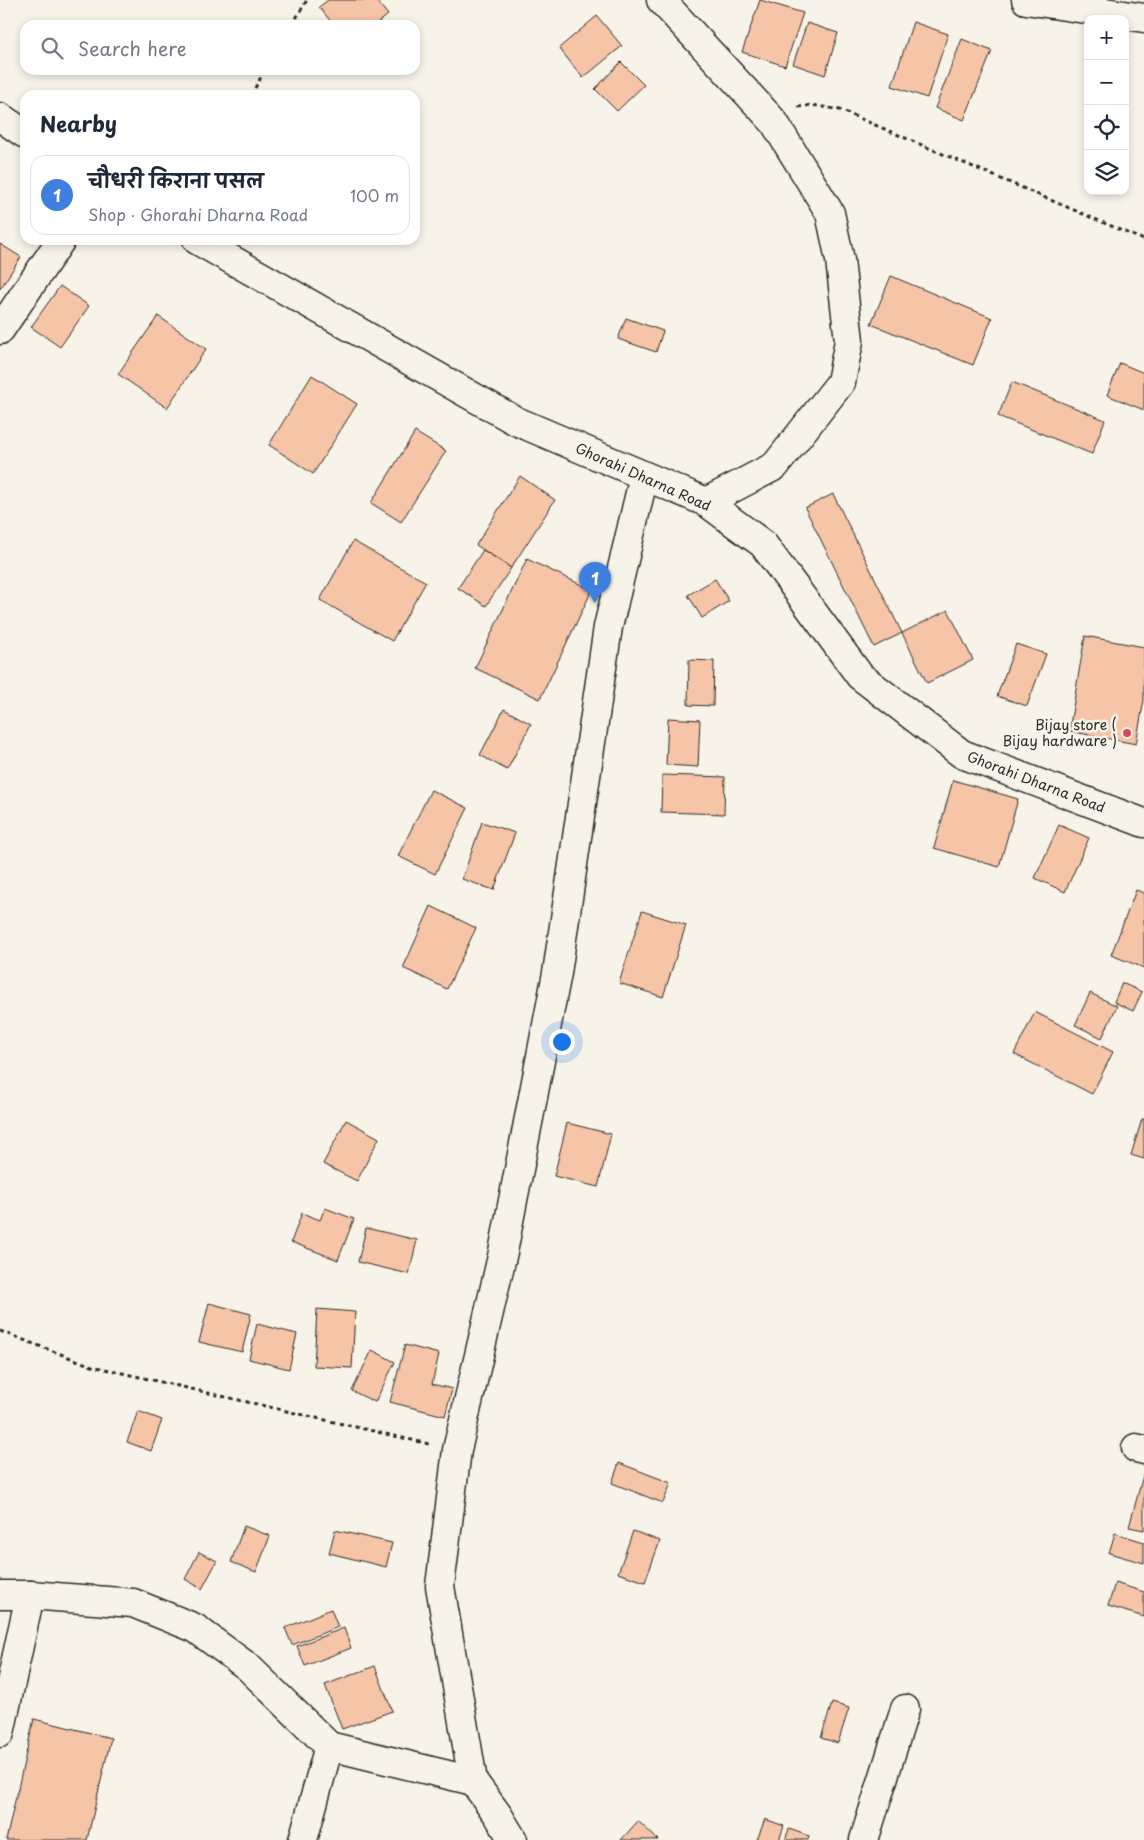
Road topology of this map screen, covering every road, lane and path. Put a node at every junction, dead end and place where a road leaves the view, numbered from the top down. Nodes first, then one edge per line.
1 (307, 0) edge
2 (661, 0) edge
3 (1026, 0) edge
4 (1144, 18) edge
5 (295, 20) edge
6 (263, 75) edge
7 (253, 90) edge
8 (0, 117) edge
9 (774, 122) junction
10 (20, 131) edge
11 (1144, 240) edge
12 (59, 245) edge
13 (207, 245) edge
14 (0, 330) edge
15 (644, 476) junction
16 (706, 502) junction
17 (1144, 823) edge
18 (0, 1331) edge
19 (457, 1450) junction
20 (0, 1595) edge
21 (30, 1595) junction
22 (905, 1708) dead end
23 (0, 1733) edge
24 (330, 1746) junction
25 (472, 1781) junction
26 (303, 1840) edge
27 (513, 1840) edge
28 (864, 1840) edge

1 - 5 path
2 - 9 street
3 - 4 street
6 - 7 path
8 - 10 street
9 - 11 path
9 - 16 street
12 - 14 street
13 - 15 street, Ghorahi Dharna Road
15 - 16 street, Ghorahi Dharna Road
15 - 19 street
16 - 17 street, Ghorahi Dharna Road
18 - 19 path
19 - 25 street
20 - 21 street
21 - 23 street
21 - 24 street
22 - 28 street
24 - 25 street
24 - 26 street
25 - 27 street

